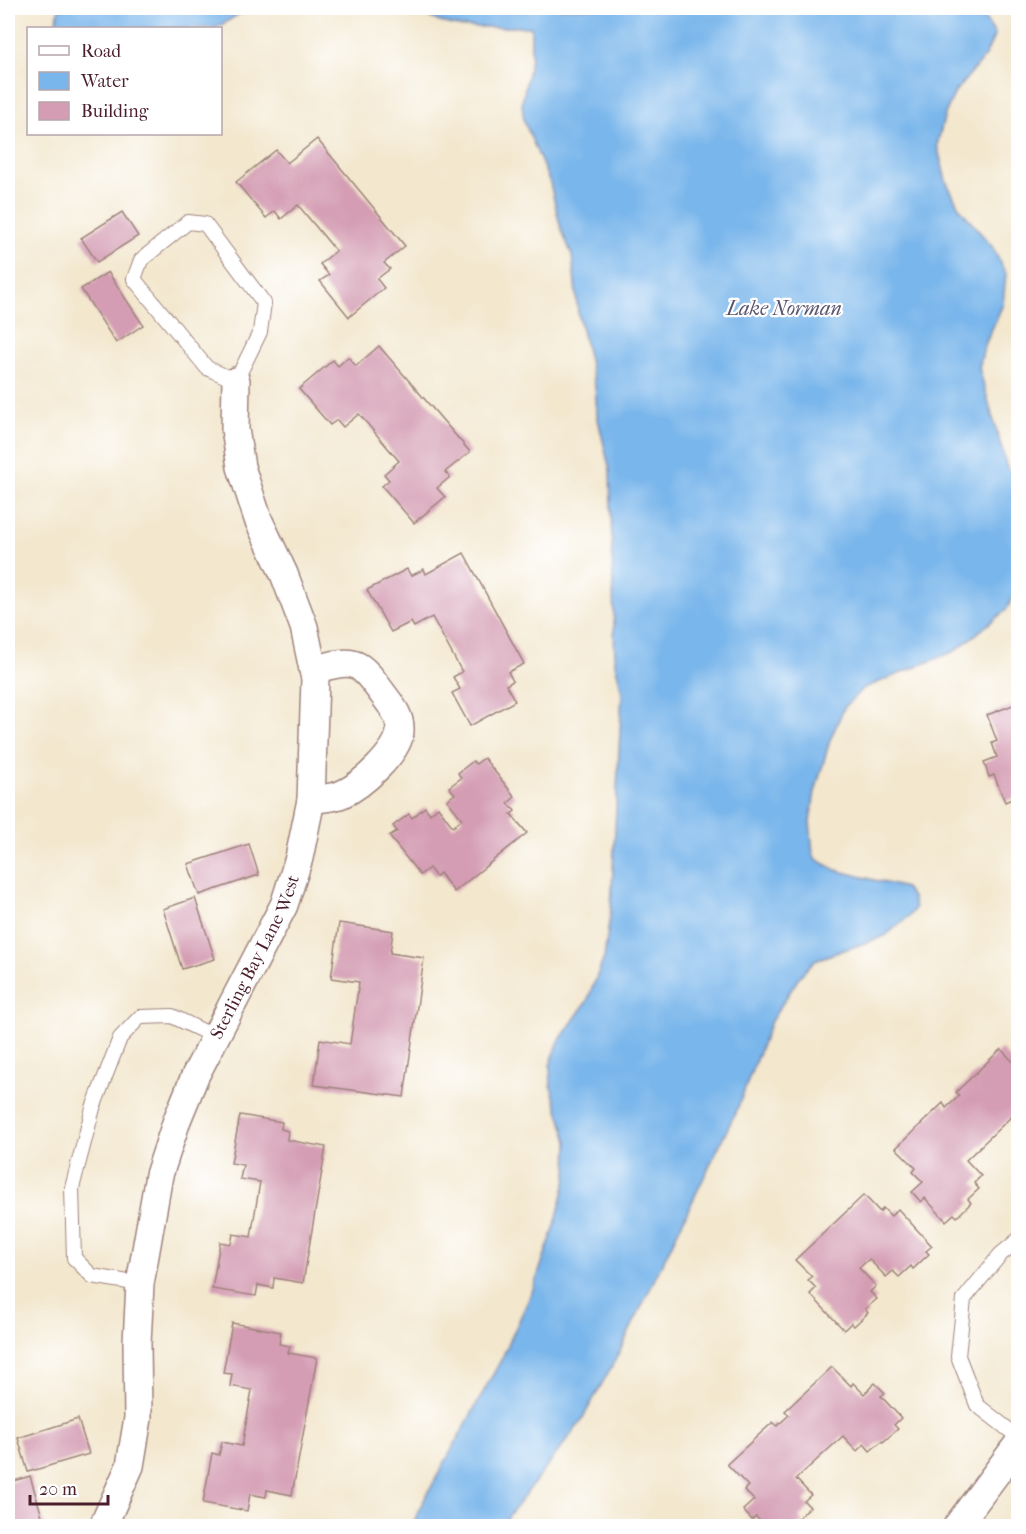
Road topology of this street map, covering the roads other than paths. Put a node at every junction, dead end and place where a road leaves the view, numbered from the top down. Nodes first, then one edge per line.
1 (236, 381) junction
2 (313, 670) junction
3 (311, 800) junction
4 (215, 1037) junction
5 (1018, 1239) edge
6 (140, 1284) junction
7 (1018, 1437) edge
8 (1018, 1444) edge
9 (103, 1527) edge
10 (957, 1527) edge

1 - 1 lane
1 - 2 street, Sterling Bay Lane West
2 - 3 street, Sterling Bay Lane West
2 - 3 street
3 - 4 street, Sterling Bay Lane West
4 - 6 street, Sterling Bay Lane West
4 - 6 lane
5 - 7 lane
6 - 9 street, Sterling Bay Lane West
8 - 10 street

